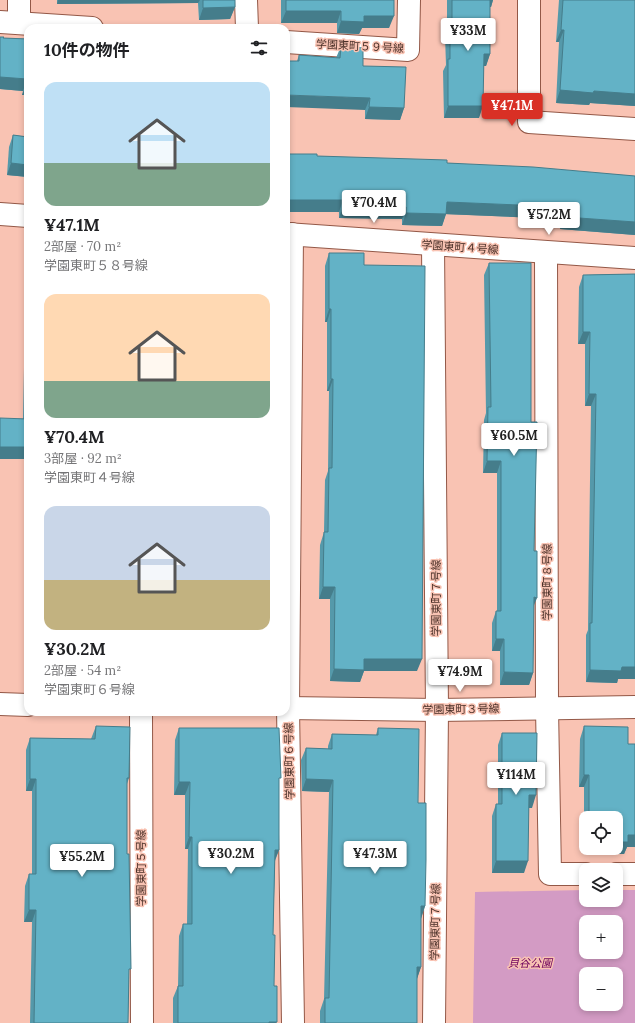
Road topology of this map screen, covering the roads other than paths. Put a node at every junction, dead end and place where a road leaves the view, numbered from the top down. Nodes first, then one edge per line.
1 (19, 0) edge
2 (246, 0) edge
3 (409, 0) edge
4 (529, 0) edge
5 (10, 22) edge
6 (37, 24) edge
7 (247, 24) edge
8 (290, 42) edge
9 (635, 129) edge
10 (0, 214) edge
11 (24, 216) edge
12 (290, 234) edge
13 (433, 245) junction
14 (546, 253) junction
15 (635, 258) edge
16 (0, 704) edge
17 (24, 705) edge
18 (635, 707) edge
19 (290, 708) edge
20 (547, 708) junction
21 (437, 710) junction
22 (141, 716) edge
23 (287, 716) edge
24 (579, 874) edge
25 (623, 874) edge
26 (635, 874) edge
27 (142, 1023) edge
28 (294, 1023) edge
29 (434, 1023) edge

1 - 5 street
2 - 7 street
3 - 8 street, 学園東町５９号線
4 - 9 street
5 - 6 street
10 - 11 street
12 - 13 street, 学園東町４号線
13 - 14 street, 学園東町４号線
13 - 21 street, 学園東町７号線
14 - 15 street, 学園東町４号線
14 - 20 street, 学園東町８号線
16 - 17 street
18 - 20 street, 学園東町３号線
19 - 21 street, 学園東町３号線
20 - 21 street, 学園東町３号線
20 - 24 street, 学園東町８号線
21 - 29 street, 学園東町７号線
22 - 27 street, 学園東町５号線
23 - 28 street, 学園東町６号線
25 - 26 street

